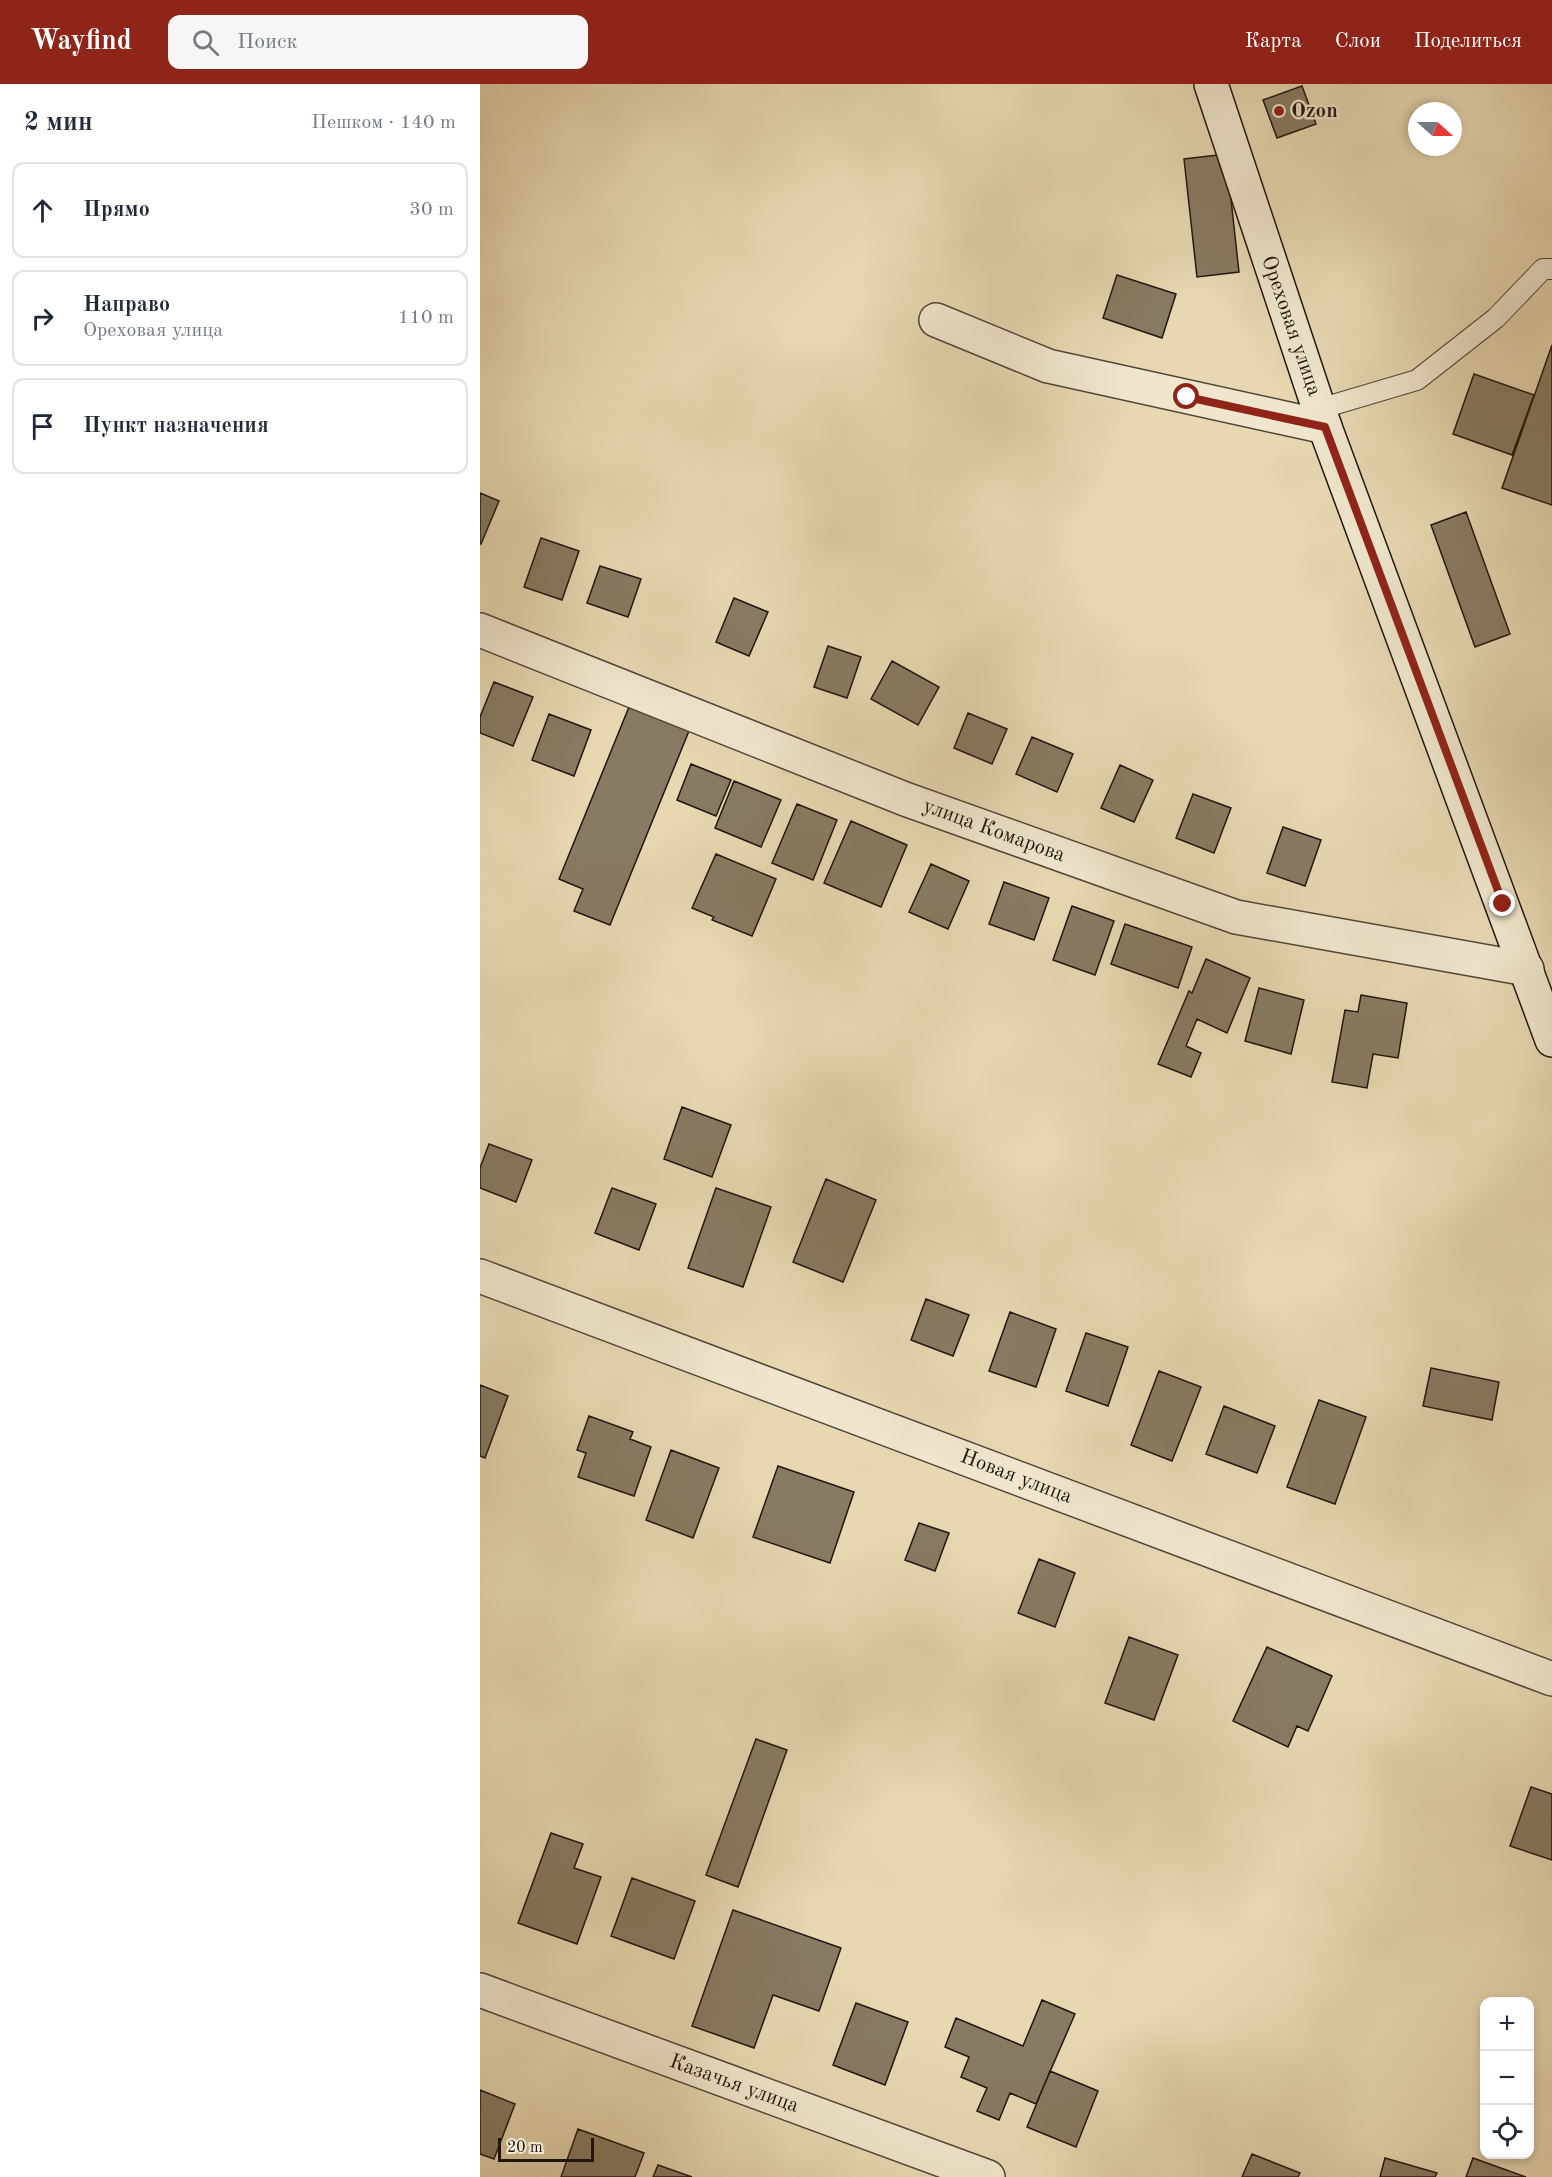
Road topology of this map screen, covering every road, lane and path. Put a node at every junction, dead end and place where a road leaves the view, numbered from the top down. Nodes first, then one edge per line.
1 (1211, 84) edge
2 (1552, 269) edge
3 (936, 320) dead end
4 (1322, 418) junction
5 (480, 630) edge
6 (1527, 969) junction
7 (1552, 1040) edge
8 (480, 1276) edge
9 (1552, 1678) edge
10 (480, 1990) edge
11 (988, 2177) edge

1 - 4 street, Ореховая улица
2 - 4 lane
3 - 4 street
4 - 6 street, Ореховая улица
5 - 6 street, улица Комарова
6 - 7 street, Ореховая улица
8 - 9 street, Новая улица
10 - 11 street, Казачья улица

